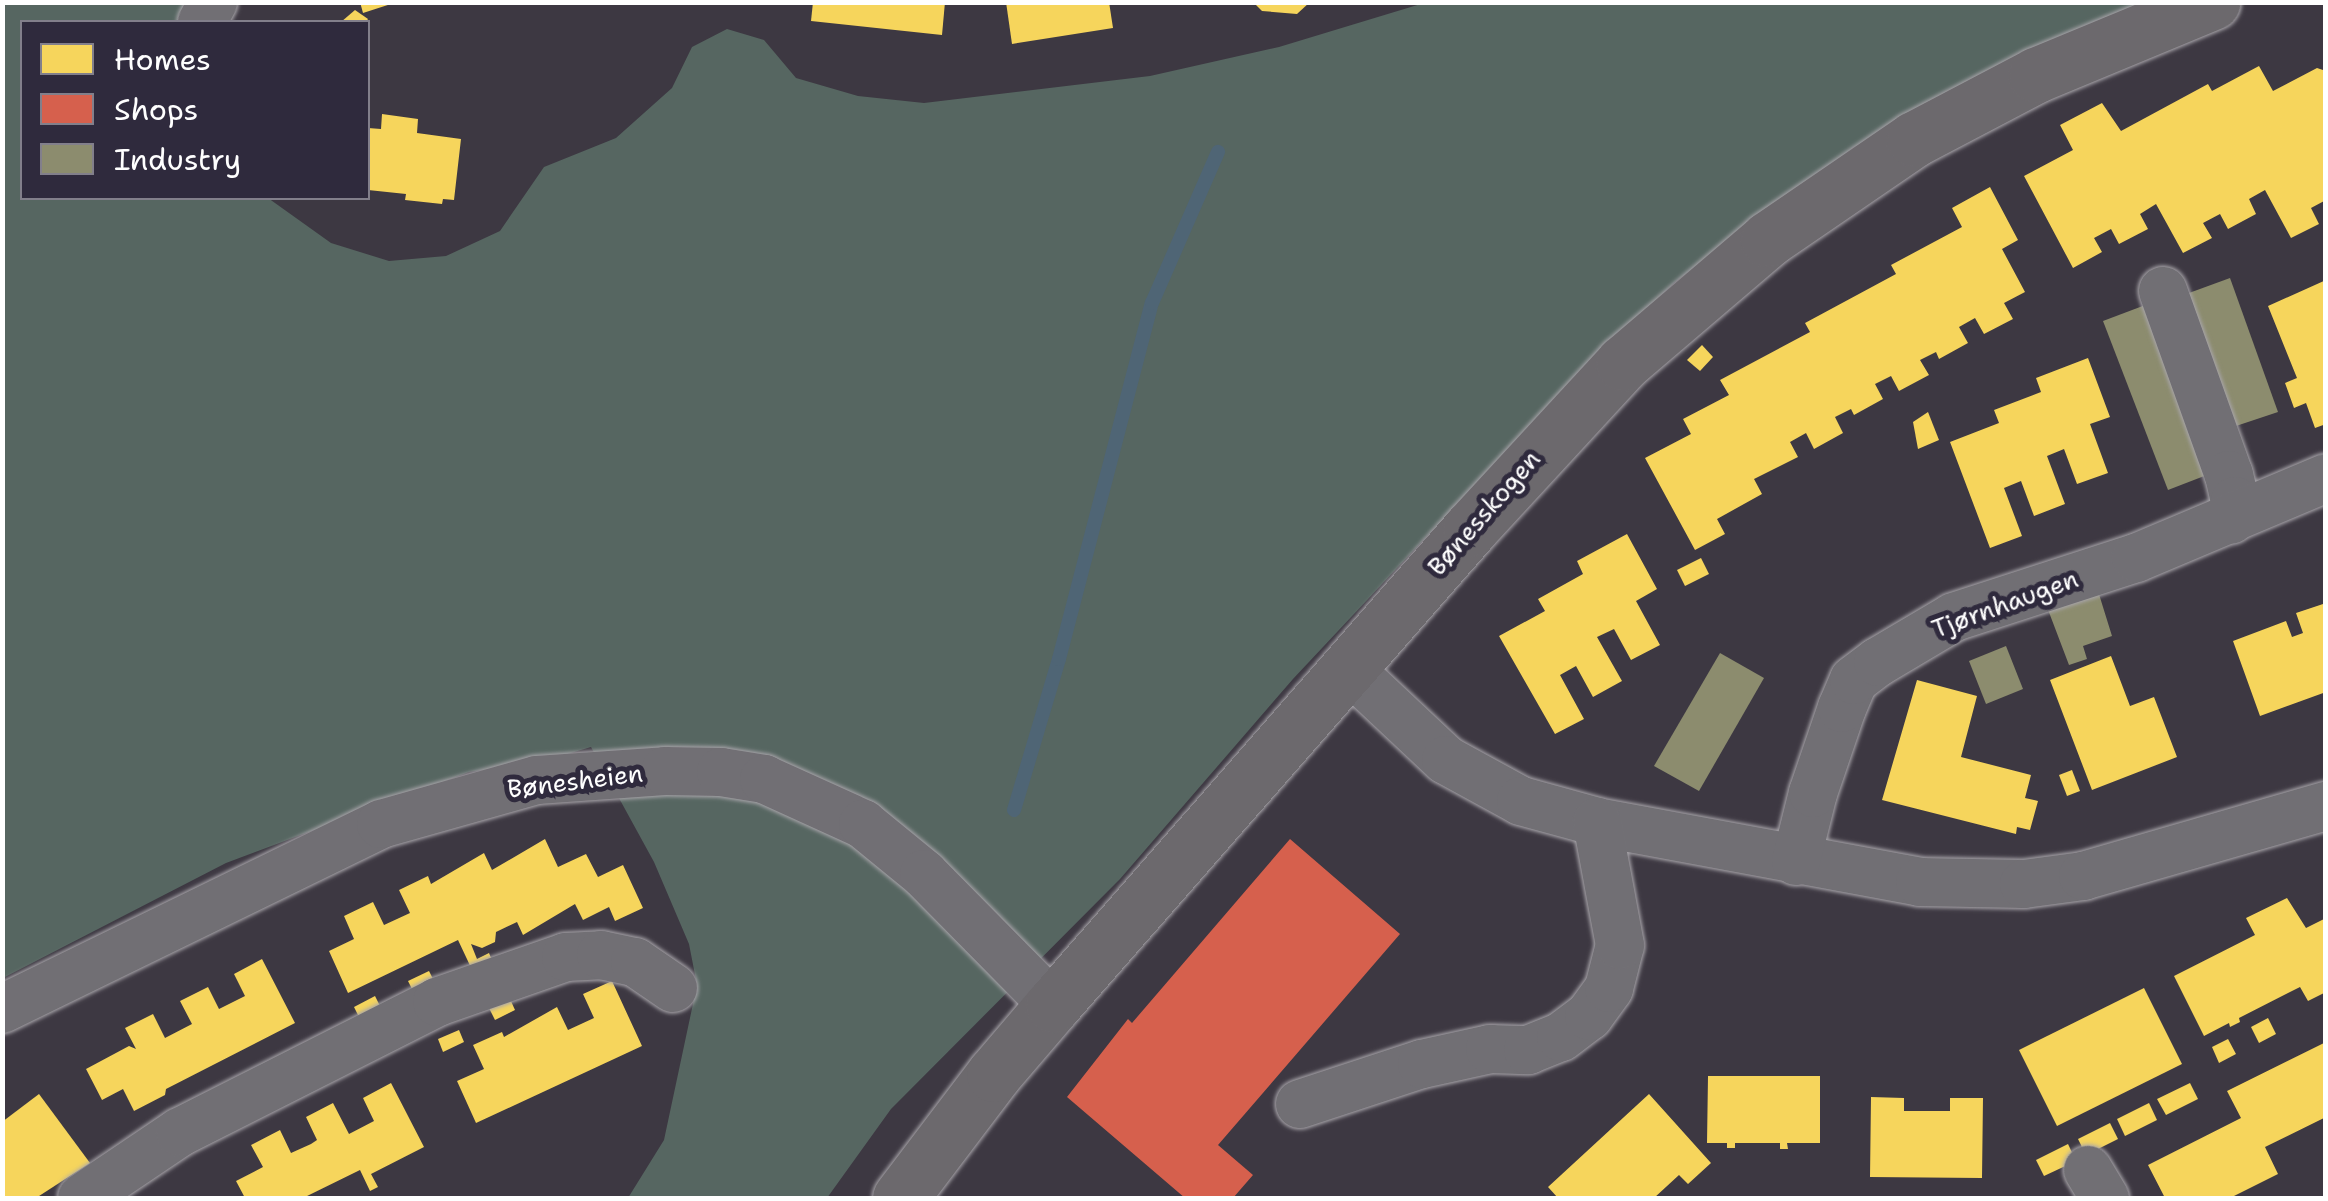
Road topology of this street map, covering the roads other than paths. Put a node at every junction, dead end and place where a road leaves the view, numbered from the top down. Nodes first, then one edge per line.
1 (2212, 2) edge
2 (2163, 291) dead end
3 (2326, 478) edge
4 (2231, 520) junction
5 (1348, 668) junction
6 (2326, 806) edge
7 (1597, 822) junction
8 (1796, 861) junction
9 (673, 988) dead end
10 (1053, 1006) junction
11 (2, 1009) edge
12 (1300, 1104) dead end
13 (82, 1198) edge
14 (900, 1198) edge

1 - 5 main road, Bønesskogen
2 - 4 street
3 - 4 street, Tjørnhaugen
4 - 8 street, Tjørnhaugen
5 - 7 street
5 - 10 main road, Bønesskogen
6 - 8 street
7 - 8 street
7 - 12 street
9 - 13 street
10 - 11 street, Bønesheien
10 - 14 main road, Bønesskogen

